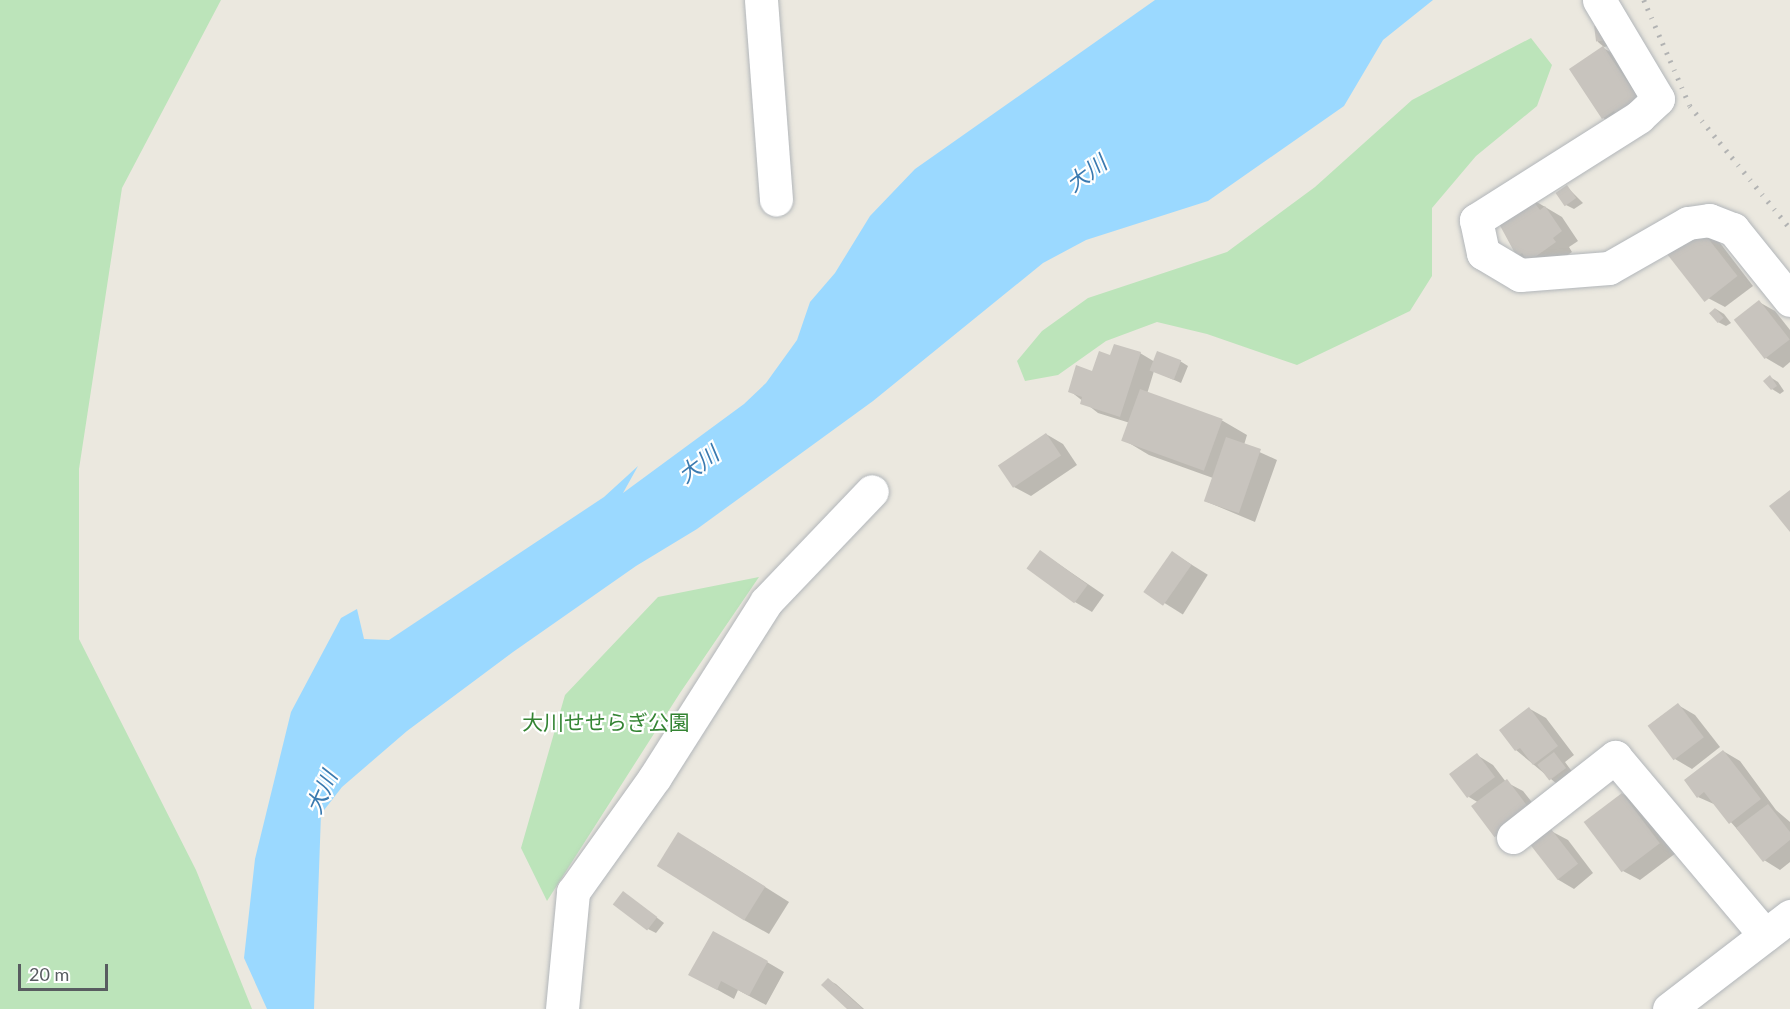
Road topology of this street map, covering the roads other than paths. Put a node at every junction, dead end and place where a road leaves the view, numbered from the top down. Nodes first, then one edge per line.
1 (761, 0) edge
2 (1599, 0) edge
3 (776, 199) dead end
4 (1790, 300) edge
5 (872, 491) dead end
6 (1513, 837) dead end
7 (1777, 925) edge
8 (562, 1009) edge
9 (1669, 1009) edge

1 - 3 street
2 - 4 street
5 - 8 street
6 - 7 street
7 - 9 street

